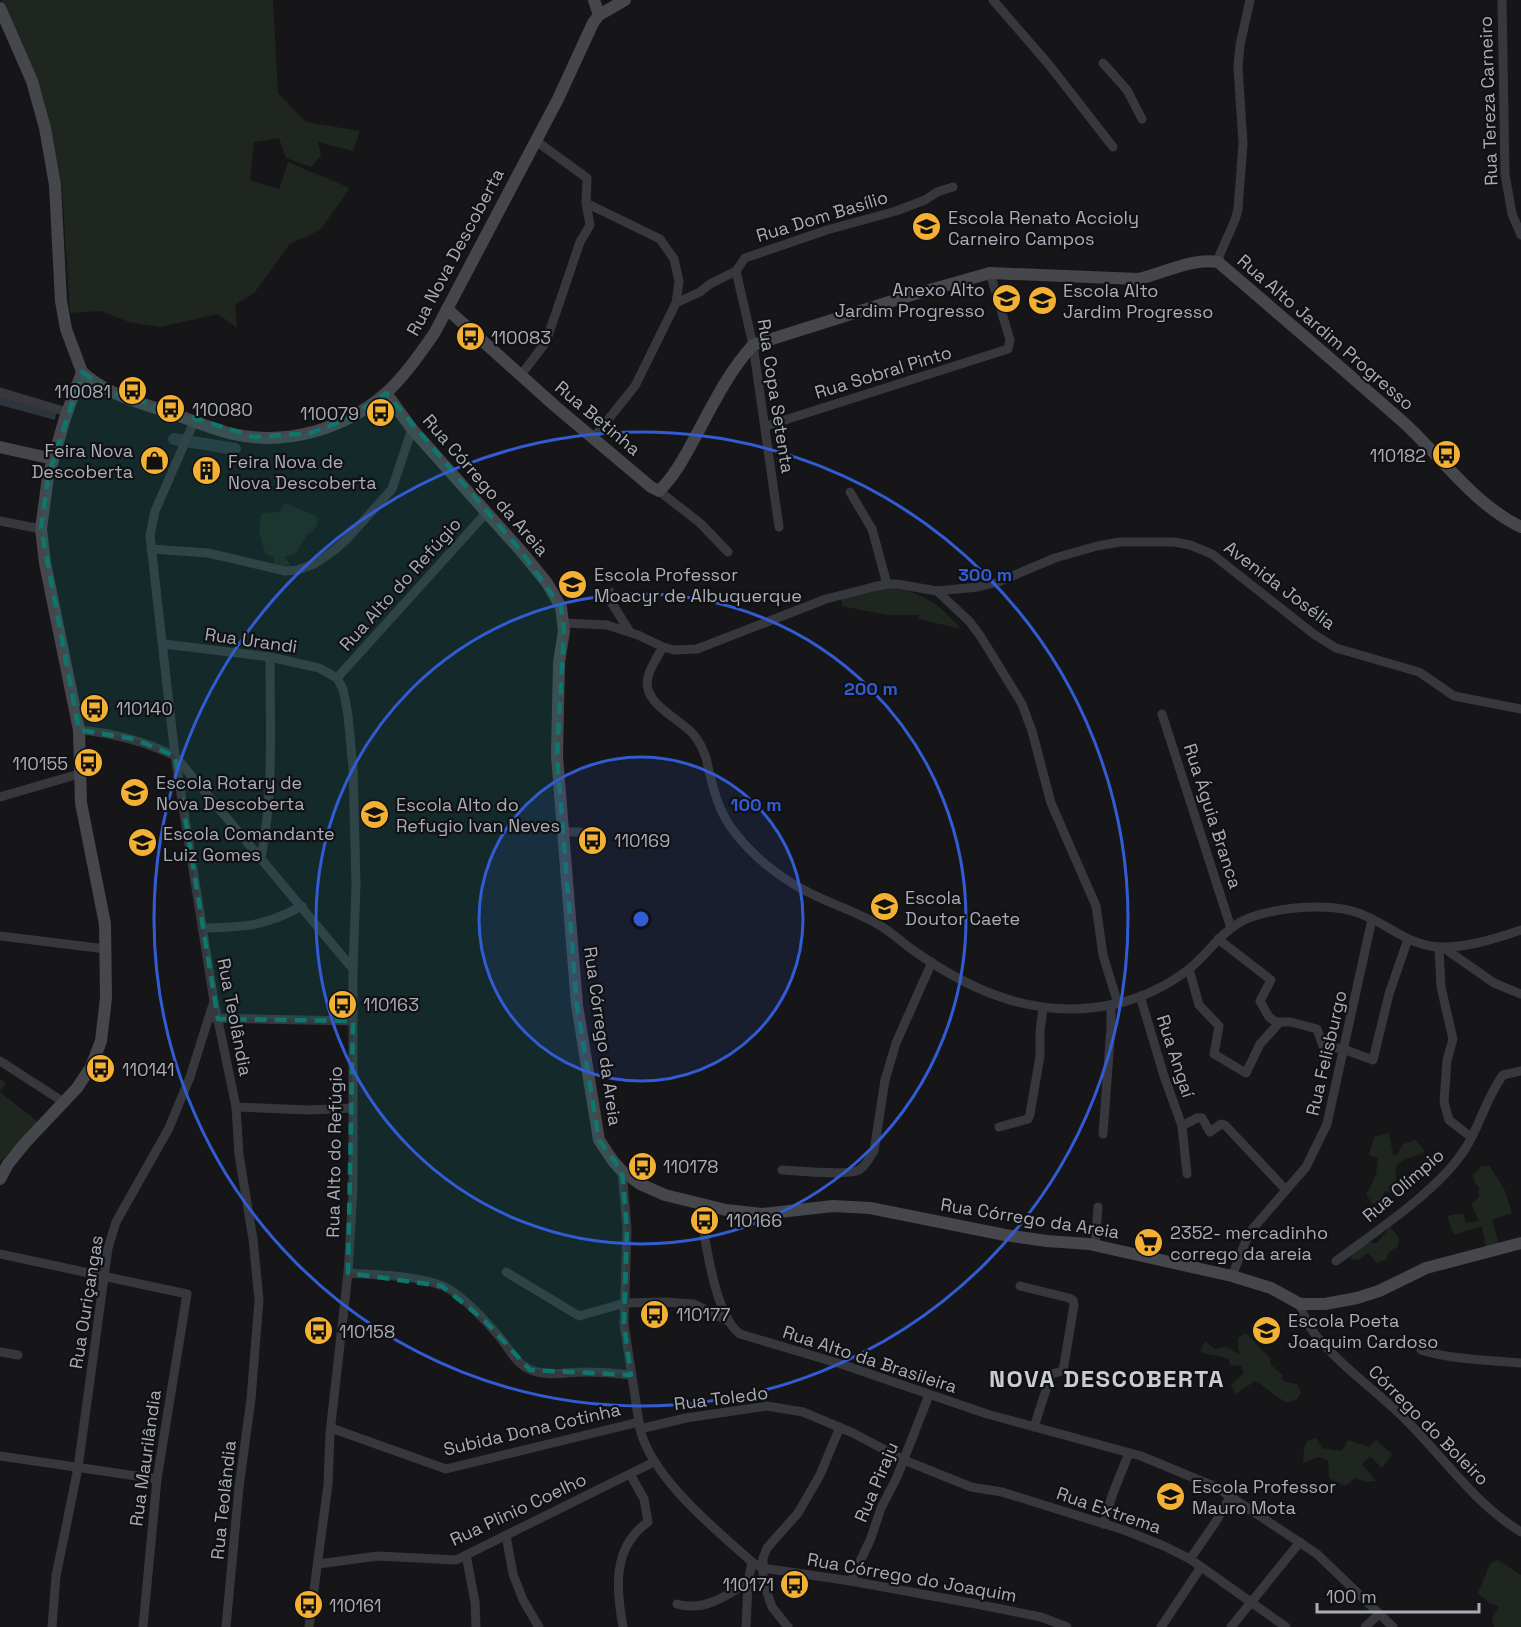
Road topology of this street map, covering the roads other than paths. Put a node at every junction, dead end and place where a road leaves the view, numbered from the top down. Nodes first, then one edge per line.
1 (594, 0) edge
2 (625, 0) edge
3 (993, 0) edge
4 (1250, 0) edge
5 (1502, 0) edge
6 (0, 8) edge
7 (599, 15) junction
8 (1103, 63) dead end
9 (1142, 119) dead end
10 (537, 141) junction
11 (1113, 147) dead end
12 (953, 187) dead end
13 (586, 203) junction
14 (1521, 235) edge
15 (1218, 262) junction
16 (736, 271) junction
17 (990, 273) junction
18 (676, 303) junction
19 (447, 309) junction
20 (753, 345) junction
21 (82, 372) junction
22 (521, 375) junction
23 (0, 392) edge
24 (386, 393) junction
25 (68, 412) junction
26 (194, 422) junction
27 (766, 426) junction
28 (412, 429) junction
29 (594, 437) junction
30 (0, 447) edge
31 (53, 459) junction
32 (659, 491) junction
33 (850, 492) dead end
34 (487, 512) junction
35 (0, 521) edge
36 (779, 527) dead end
37 (1521, 527) edge
38 (41, 529) junction
39 (151, 549) junction
40 (728, 552) dead end
41 (887, 584) junction
42 (936, 591) junction
43 (610, 592) dead end
44 (565, 623) junction
45 (630, 632) junction
46 (164, 644) junction
47 (663, 647) junction
48 (270, 657) junction
49 (334, 676) junction
50 (1521, 709) edge
51 (1162, 714) dead end
52 (79, 730) junction
53 (175, 756) junction
54 (79, 774) junction
55 (0, 797) edge
56 (563, 832) junction
57 (580, 832) dead end
58 (261, 858) junction
59 (302, 906) junction
60 (1372, 919) junction
61 (202, 928) junction
62 (1231, 928) junction
63 (1521, 930) edge
64 (0, 936) edge
65 (1218, 939) junction
66 (1408, 939) junction
67 (1442, 948) junction
68 (106, 950) junction
69 (932, 962) junction
70 (353, 969) junction
71 (1189, 969) junction
72 (1521, 994) edge
73 (1140, 996) junction
74 (213, 1001) joint
75 (1114, 1005) junction
76 (1043, 1009) junction
77 (213, 1018) junction
78 (353, 1021) junction
79 (1280, 1022) junction
80 (1343, 1049) junction
81 (0, 1061) edge
82 (1521, 1071) edge
83 (62, 1101) junction
84 (236, 1107) junction
85 (353, 1108) junction
86 (1182, 1126) junction
87 (999, 1127) dead end
88 (1102, 1134) dead end
89 (1471, 1137) junction
90 (782, 1170) dead end
91 (622, 1171) junction
92 (1187, 1174) dead end
93 (0, 1179) edge
94 (1286, 1190) junction
95 (699, 1204) junction
96 (1098, 1207) dead end
97 (1521, 1243) edge
98 (1095, 1246) junction
99 (0, 1254) edge
100 (1336, 1261) dead end
101 (506, 1272) dead end
102 (348, 1273) junction
103 (106, 1275) junction
104 (1232, 1275) junction
105 (1020, 1286) dead end
106 (625, 1303) junction
107 (1300, 1304) junction
108 (728, 1321) junction
109 (1421, 1350) dead end
110 (0, 1352) edge
111 (18, 1355) dead end
112 (1521, 1364) edge
113 (631, 1375) junction
114 (929, 1395) junction
115 (640, 1425) junction
116 (840, 1427) junction
117 (1034, 1427) junction
118 (331, 1428) junction
119 (1129, 1453) junction
120 (0, 1456) edge
121 (904, 1460) junction
122 (654, 1462) junction
123 (78, 1468) junction
124 (630, 1473) junction
125 (157, 1479) junction
126 (1230, 1497) junction
127 (1103, 1524) junction
128 (1521, 1532) edge
129 (506, 1535) junction
130 (1300, 1542) junction
131 (466, 1555) junction
132 (1190, 1559) junction
133 (752, 1562) junction
134 (318, 1564) junction
135 (1201, 1567) junction
136 (762, 1568) junction
137 (850, 1581) junction
138 (748, 1582) junction
139 (1251, 1602) junction
140 (677, 1604) dead end
141 (1379, 1614) junction
142 (311, 1615) junction
143 (1051, 1624) edge
144 (52, 1627) edge
145 (142, 1627) edge
146 (226, 1627) edge
147 (309, 1627) edge
148 (316, 1627) edge
149 (476, 1627) edge
150 (539, 1627) edge
151 (624, 1627) edge
152 (746, 1627) edge
153 (788, 1627) edge
154 (1067, 1627) edge
155 (1161, 1627) edge
156 (1231, 1627) edge
157 (1286, 1627) edge
158 (1365, 1627) edge
159 (1393, 1627) edge

1 - 7 street
2 - 7 street
3 - 11 street
4 - 15 street
5 - 14 street, Rua Tereza Carneiro
6 - 21 street
7 - 10 street, Rua Nova Descoberta
8 - 9 street
10 - 13 street
10 - 19 street, Rua Nova Descoberta
12 - 16 street, Rua Dom Basílio
13 - 18 street
13 - 22 street
15 - 17 street, Rua Alto Jardim Progresso
15 - 37 street, Rua Alto Jardim Progresso
16 - 18 street, Rua Dom Basílio
16 - 20 street, Rua Copa Setenta
17 - 20 street, Rua Alto Jardim Progresso
17 - 27 street, Rua Sobral Pinto
18 - 29 street
19 - 22 street, Rua Betinha
19 - 24 street, Rua Nova Descoberta
20 - 27 street, Rua Copa Setenta
20 - 32 street
21 - 25 street
21 - 26 street, Rua Nova Descoberta
22 - 29 street, Rua Betinha
23 - 25 street
24 - 26 street, Rua Nova Descoberta
24 - 28 street, Rua Córrego da Areia
25 - 31 street
26 - 39 street, Rua Teolândia
27 - 36 street, Rua Copa Setenta
28 - 34 street, Rua Córrego da Areia
28 - 39 street
29 - 32 street, Rua Betinha
30 - 31 street
31 - 38 street
32 - 40 street, Rua Betinha
33 - 41 street
34 - 44 street, Rua Córrego da Areia
34 - 49 street, Rua Alto do Refúgio
35 - 38 street
38 - 52 street
39 - 46 street, Rua Teolândia
41 - 42 street, Avenida Josélia
41 - 47 street, Avenida Josélia
42 - 50 street, Avenida Josélia
42 - 75 street
43 - 45 street
44 - 45 street, Avenida Josélia
44 - 56 street, Rua Córrego da Areia
45 - 47 street, Avenida Josélia
46 - 48 street, Rua Urandi
46 - 53 street, Rua Teolândia
47 - 69 street
48 - 49 street, Rua Urandi
48 - 58 street
49 - 70 street, Rua Alto do Refúgio
51 - 62 street, Rua Águia Branca
52 - 53 street
52 - 54 street
53 - 58 street
53 - 61 street, Rua Teolândia
54 - 55 street
54 - 68 street
56 - 57 street
56 - 91 street, Rua Córrego da Areia
58 - 59 street
59 - 61 street
59 - 70 street
60 - 62 street
60 - 66 street
60 - 80 street, Rua Felisburgo
61 - 74 street, Rua Teolândia
62 - 65 street
63 - 67 street
64 - 68 street
65 - 71 street
65 - 79 street
66 - 67 street
66 - 80 street
67 - 72 street
67 - 89 street
68 - 83 street
69 - 76 street
69 - 90 street
70 - 78 street, Rua Alto do Refúgio
71 - 73 street
71 - 79 street
73 - 75 street
73 - 86 street, Rua Angaí
74 - 77 street, Rua Ouriçangas
75 - 76 street
75 - 88 street
76 - 87 street
77 - 78 street
77 - 84 street, Rua Teolândia
77 - 103 street, Rua Ouriçangas
78 - 85 street, Rua Alto do Refúgio
79 - 80 street
80 - 94 street, Rua Felisburgo
81 - 83 street
82 - 89 street, Rua Olímpio
83 - 93 street
84 - 85 street
84 - 146 street, Rua Teolândia
85 - 102 street, Rua Alto do Refúgio
86 - 92 street, Rua Angaí
86 - 94 street, Rua Angaí
89 - 100 street, Rua Olímpio
91 - 95 street, Rua Córrego da Areia
91 - 106 street, Rua Córrego do Joaquim
94 - 104 street, Rua Felisburgo
95 - 98 street, Rua Córrego da Areia
95 - 108 street
96 - 98 street
97 - 107 street
98 - 104 street, Rua Córrego da Areia
99 - 103 street
101 - 106 street, Rua Alto da Brasileira
102 - 113 street
102 - 118 street, Rua Alto do Refúgio
103 - 123 street, Rua Ouriçangas
103 - 125 street, Rua Maurilândia
104 - 107 street, Rua Córrego da Areia
105 - 117 street
106 - 108 street, Rua Alto da Brasileira
106 - 113 street, Rua Córrego do Joaquim
107 - 128 street, Córrego do Boleiro
108 - 114 street, Rua Alto da Brasileira
109 - 112 street
110 - 111 street
113 - 115 street, Rua Córrego do Joaquim
114 - 117 street, Rua Alto da Brasileira
114 - 121 street, Rua Piraju
115 - 116 street, Rua Toledo
115 - 118 street, Subida Dona Cotinha
115 - 122 street, Rua Córrego do Joaquim
116 - 121 street, Rua Toledo
116 - 136 street
117 - 119 street, Rua Alto da Brasileira
118 - 134 street, Rua Alto do Refúgio
119 - 126 street, Rua Alto da Brasileira
119 - 127 street
120 - 123 street
121 - 127 street, Rua Extrema
121 - 137 street, Rua Piraju
122 - 124 street, Rua Plinio Coelho
122 - 133 street, Rua Córrego do Joaquim
123 - 125 street
123 - 144 street, Rua Ouriçangas
124 - 129 street, Rua Plinio Coelho
124 - 151 street
125 - 145 street, Rua Maurilândia
126 - 130 street, Rua Alto da Brasileira
126 - 132 street
127 - 132 street, Rua Extrema
129 - 131 street, Rua Plinio Coelho
129 - 150 street
130 - 139 street
130 - 141 street, Rua Alto da Brasileira
131 - 134 street, Rua Plinio Coelho
131 - 149 street
132 - 135 street, Rua Extrema
133 - 136 street, Rua Córrego do Joaquim
133 - 138 street
134 - 142 street, Rua Alto do Refúgio
135 - 139 street, Rua Extrema
135 - 155 street
136 - 137 street, Rua Córrego do Joaquim
136 - 153 street
137 - 143 street, Rua Córrego do Joaquim
138 - 140 street
138 - 152 street
139 - 156 street
139 - 157 street, Rua Extrema
141 - 158 street
141 - 159 street, Rua Alto da Brasileira
142 - 147 street, Rua Alto do Refúgio
142 - 148 street
143 - 154 street, Rua Córrego do Joaquim

